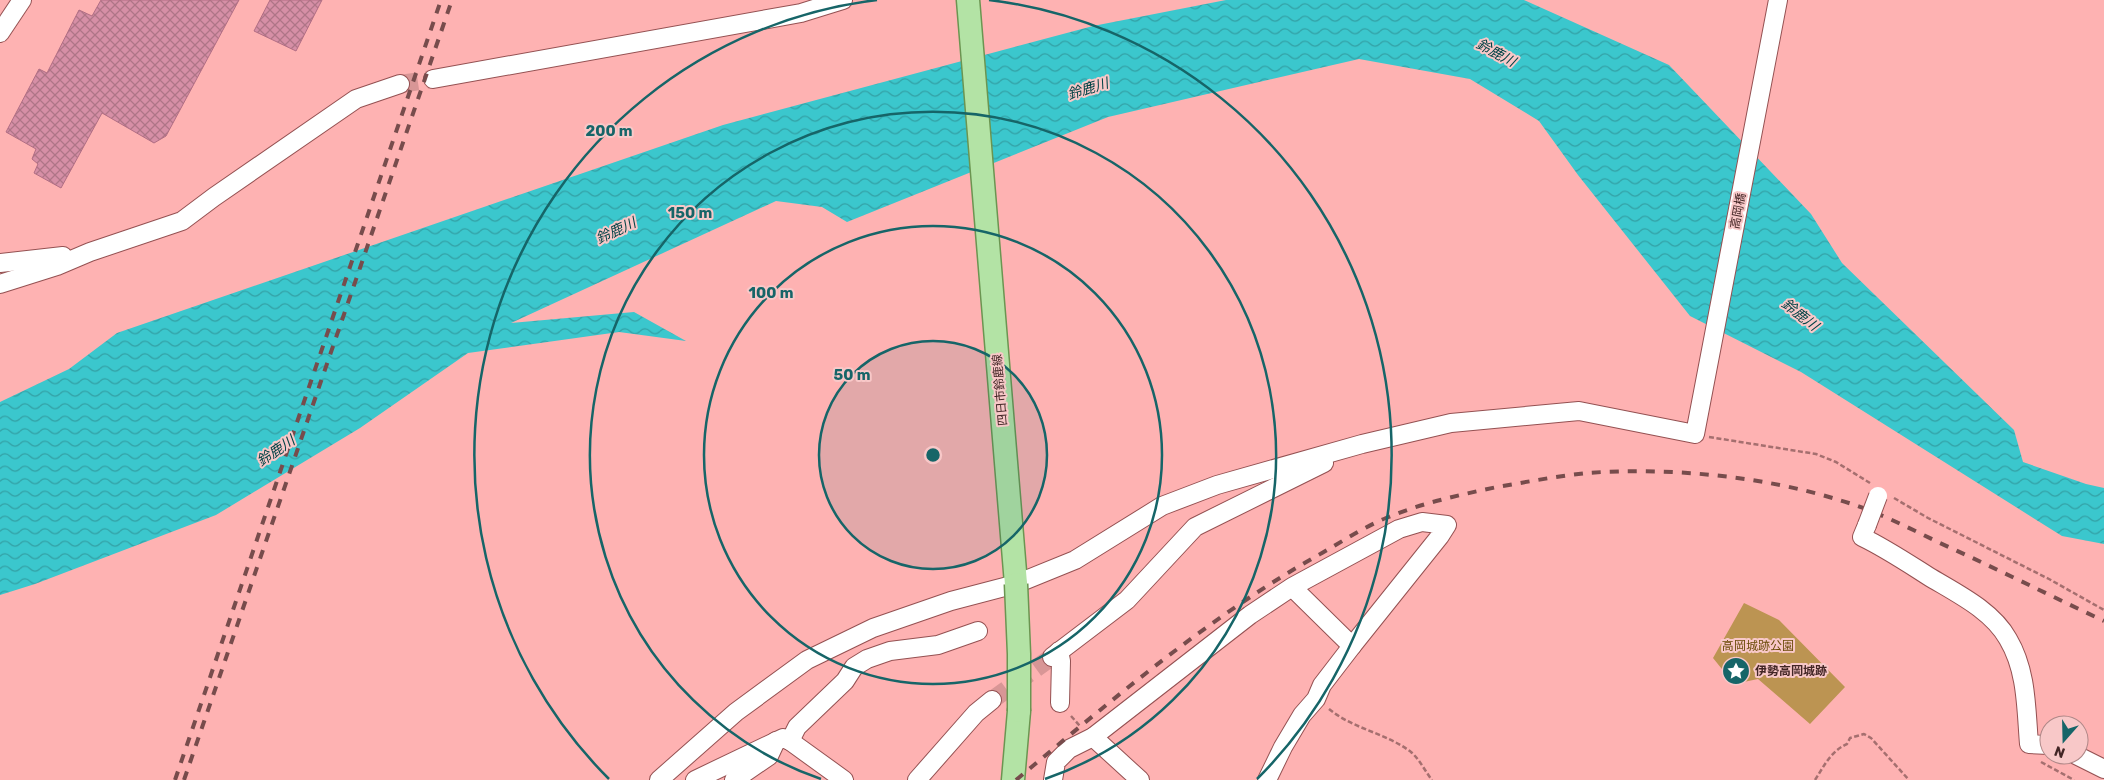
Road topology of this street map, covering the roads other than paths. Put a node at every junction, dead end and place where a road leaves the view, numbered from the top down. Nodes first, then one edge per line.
1 (22, 0) edge
2 (843, 0) edge
3 (968, 0) edge
4 (1778, 0) edge
5 (0, 32) edge
6 (433, 78) tunnel mouth
7 (400, 84) tunnel mouth
8 (90, 252) junction
9 (0, 263) edge
10 (0, 284) edge
11 (1362, 444) junction
12 (1879, 493) road end
13 (1016, 584) junction
14 (1292, 587) junction
15 (978, 631) dead end
16 (1352, 646) junction
17 (992, 700) tunnel mouth
18 (1060, 704) road end
19 (1092, 737) junction
20 (783, 741) junction
21 (2039, 744) edge
22 (2089, 761) edge
23 (2104, 768) edge
24 (739, 779) edge
25 (660, 780) edge
26 (695, 780) edge
27 (844, 780) edge
28 (917, 780) edge
29 (1013, 780) edge
30 (1053, 780) edge
31 (1140, 780) edge
32 (1268, 780) edge

1 - 5 street
2 - 6 street
3 - 13 main road, 四日市鈴鹿線
4 - 11 street, 高岡橋
7 - 8 street
8 - 9 street
8 - 10 street
11 - 13 street
11 - 18 street
12 - 21 street, bridge
13 - 25 street
13 - 29 main road, 四日市鈴鹿線, bridge
14 - 16 street
14 - 16 street
14 - 19 street
15 - 20 street
16 - 32 street
17 - 28 street
19 - 30 street
19 - 31 street
20 - 24 street
20 - 26 street
20 - 27 street
22 - 23 street

